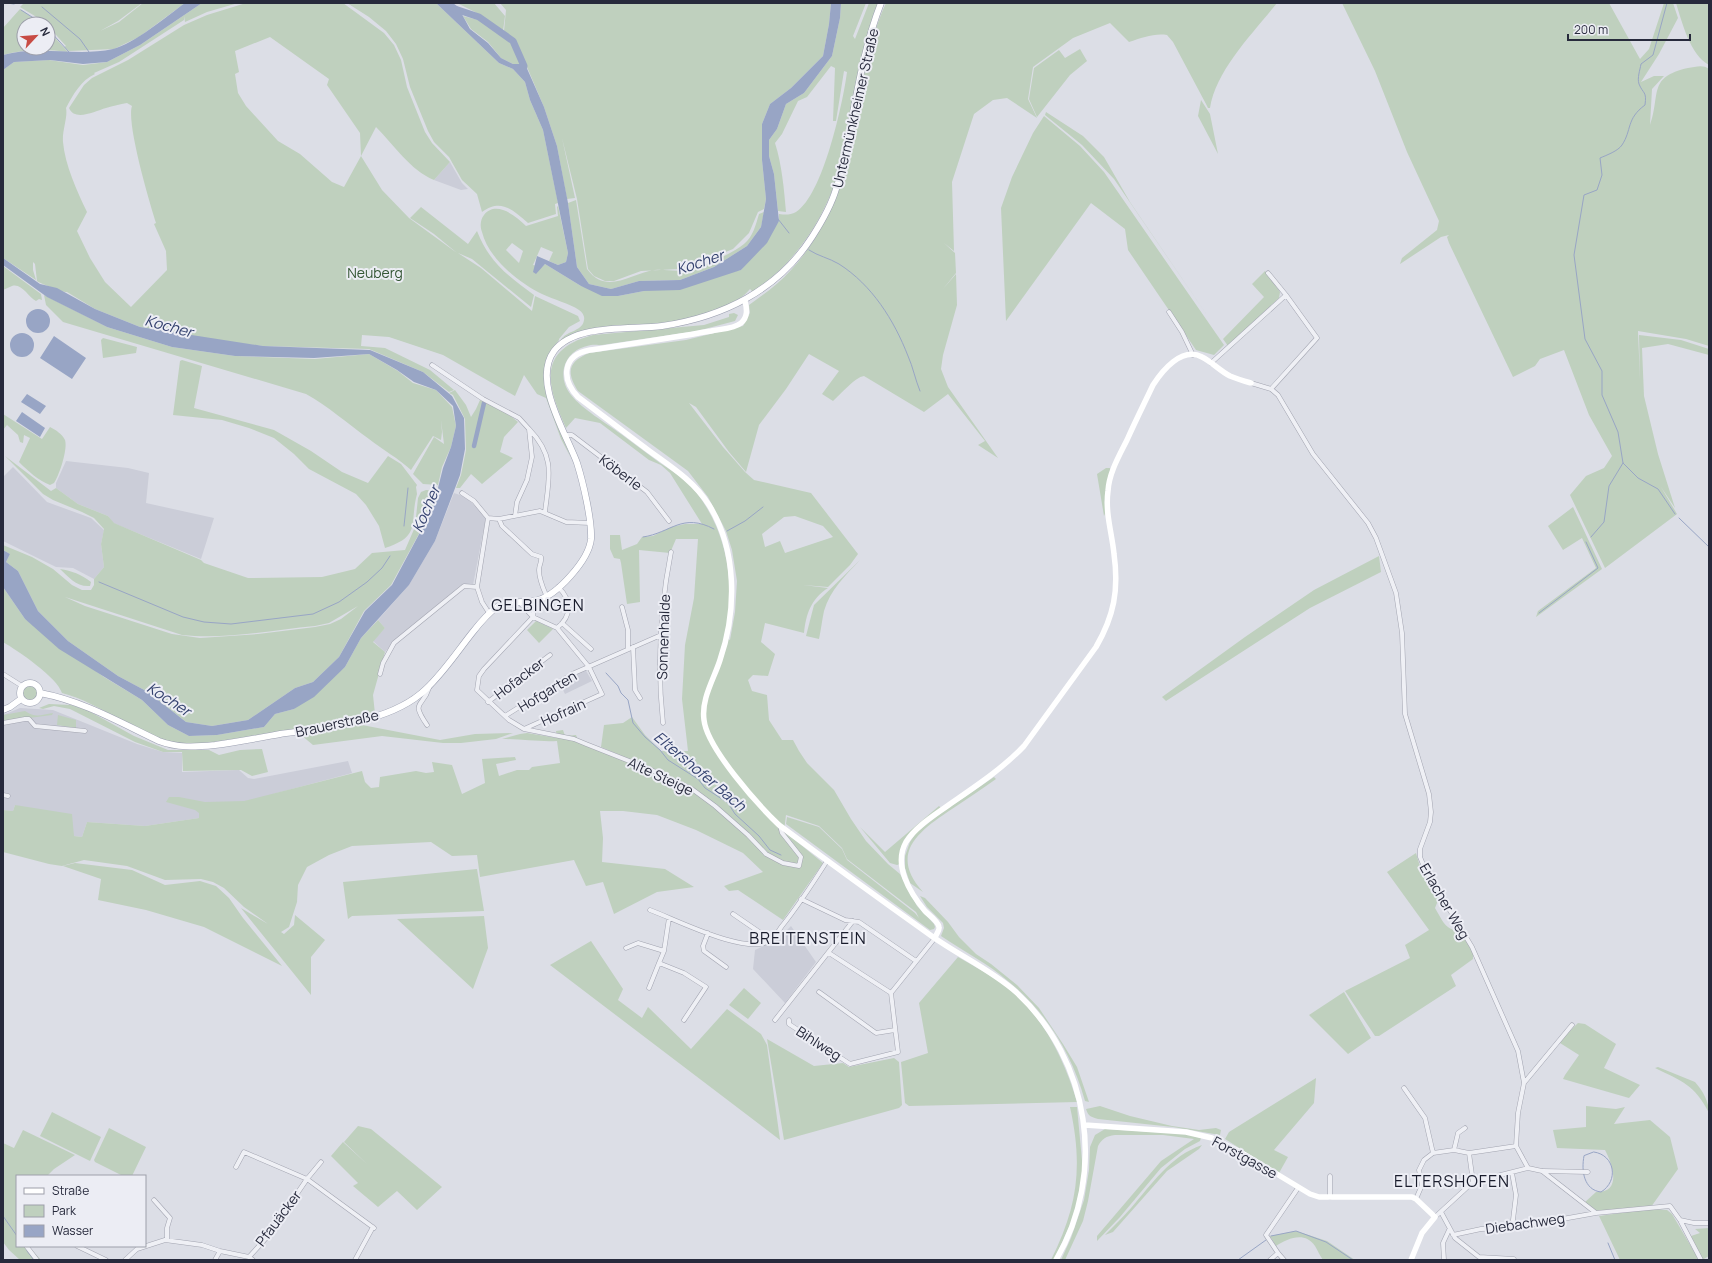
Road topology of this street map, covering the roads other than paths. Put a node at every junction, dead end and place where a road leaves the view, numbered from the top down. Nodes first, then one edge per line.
1 (881, 3) edge
2 (1268, 273) dead end
3 (1286, 296) junction
4 (745, 301) junction
5 (1169, 312) dead end
6 (1193, 356) junction
7 (1211, 363) junction
8 (432, 366) dead end
9 (1251, 383) joint
10 (1271, 389) junction
11 (529, 428) junction
12 (565, 435) junction
13 (462, 493) dead end
14 (545, 512) junction
15 (514, 516) junction
16 (488, 518) junction
17 (499, 519) junction
18 (669, 520) dead end
19 (590, 523) junction
20 (671, 552) dead end
21 (477, 587) junction
22 (558, 587) junction
23 (547, 597) junction
24 (535, 601) junction
25 (519, 602) junction
26 (622, 607) dead end
27 (489, 613) junction
28 (533, 617) junction
29 (562, 623) junction
30 (557, 628) junction
31 (661, 635) junction
32 (633, 647) junction
33 (591, 649) dead end
34 (628, 649) junction
35 (550, 655) dead end
36 (589, 667) junction
37 (3, 674) edge
38 (380, 674) dead end
39 (430, 685) junction
40 (22, 686) junction
41 (40, 693) junction
42 (640, 698) dead end
43 (21, 699) junction
44 (488, 702) junction
45 (3, 710) edge
46 (505, 716) junction
47 (663, 722) dead end
48 (3, 723) edge
49 (427, 725) dead end
50 (524, 729) junction
51 (84, 731) dead end
52 (3, 795) edge
53 (8, 796) dead end
54 (779, 825) junction
55 (827, 861) junction
56 (801, 899) junction
57 (650, 910) dead end
58 (733, 914) dead end
59 (669, 918) junction
60 (853, 921) junction
61 (708, 933) junction
62 (934, 938) junction
63 (771, 940) junction
64 (626, 948) dead end
65 (664, 951) junction
66 (829, 953) junction
67 (916, 961) junction
68 (658, 966) junction
69 (726, 967) dead end
70 (649, 988) dead end
71 (819, 992) dead end
72 (891, 993) junction
73 (684, 1020) dead end
74 (775, 1020) dead end
75 (789, 1020) dead end
76 (1572, 1026) dead end
77 (895, 1030) junction
78 (1524, 1083) junction
79 (1404, 1088) dead end
80 (1085, 1125) junction
81 (1465, 1128) dead end
82 (1516, 1146) junction
83 (1454, 1150) junction
84 (1433, 1153) junction
85 (1469, 1153) junction
86 (321, 1162) dead end
87 (236, 1167) dead end
88 (1528, 1168) junction
89 (1542, 1171) junction
90 (1587, 1172) dead end
91 (1512, 1173) junction
92 (1330, 1176) dead end
93 (307, 1179) junction
94 (1473, 1182) junction
95 (1298, 1188) junction
96 (1330, 1197) junction
97 (1416, 1199) junction
98 (154, 1200) dead end
99 (1441, 1212) junction
100 (1596, 1213) junction
101 (1435, 1217) junction
102 (1680, 1220) junction
103 (1709, 1223) edge
104 (1512, 1228) junction
105 (1449, 1230) junction
106 (1453, 1235) junction
107 (167, 1240) junction
108 (146, 1246) edge
109 (27, 1247) edge
110 (79, 1247) edge
111 (142, 1247) edge
112 (220, 1251) junction
113 (1278, 1253) junction
114 (249, 1257) junction
115 (1514, 1259) dead end
116 (37, 1260) edge
117 (106, 1260) edge
118 (125, 1260) edge
119 (215, 1260) edge
120 (253, 1260) edge
121 (355, 1260) edge
122 (1056, 1260) edge
123 (1270, 1260) edge
124 (1284, 1260) edge
125 (1411, 1260) edge
126 (1444, 1260) edge
127 (1701, 1260) edge

1 - 4 main road, Untermünkheimer Straße
2 - 3 street
3 - 7 street
3 - 10 street
4 - 12 main road, Untermünkheimer Straße
4 - 54 main road
5 - 6 street
6 - 7 main road
6 - 62 main road
7 - 9 main road
8 - 11 street
9 - 10 street
10 - 78 street, Erlacher Weg
11 - 14 street
11 - 15 street
12 - 18 street, Köberle
12 - 19 main road, Untermünkheimer Straße
13 - 16 street
14 - 15 street
14 - 19 street
15 - 17 street
16 - 17 street
16 - 21 street
17 - 23 street
19 - 22 main road, Untermünkheimer Straße
20 - 31 street, Sonnenhalde
21 - 27 street
21 - 38 street
22 - 23 main road, Untermünkheimer Straße
22 - 29 street
23 - 24 main road, Untermünkheimer Straße
24 - 25 main road, Untermünkheimer Straße
24 - 28 street
25 - 27 main road, Brauerstraße
25 - 28 street
26 - 34 street
27 - 39 main road, Brauerstraße
28 - 30 street
28 - 44 street
29 - 30 street
29 - 33 street
30 - 36 street
31 - 32 street, Hofgarten
31 - 47 street, Sonnenhalde
32 - 34 street, Hofgarten
32 - 42 street
34 - 36 street, Hofgarten
35 - 44 street, Hofacker
36 - 46 street, Hofgarten
36 - 50 street, Hofrain
37 - 40 street
39 - 41 main road, Brauerstraße
39 - 49 street
40 - 41 main road
40 - 43 main road
41 - 43 main road
43 - 45 main road
44 - 46 street
46 - 50 street
48 - 51 street
50 - 54 street, Alte Steige
52 - 53 street
54 - 55 main road
55 - 56 street
55 - 62 main road
56 - 60 street
56 - 63 street
57 - 59 street
58 - 63 street
59 - 61 street
59 - 65 street
60 - 66 street
60 - 67 street
61 - 63 street
61 - 69 street
62 - 67 street
62 - 80 main road
64 - 65 street
65 - 68 street
66 - 72 street
66 - 74 street
67 - 72 street
68 - 70 street
68 - 73 street
71 - 77 street
72 - 77 street
75 - 77 street, Bihlweg
76 - 78 street
78 - 82 street
79 - 84 street
80 - 95 main road, Forstgasse
80 - 122 main road
81 - 83 street
82 - 85 street
82 - 88 street
83 - 84 street
83 - 85 street
84 - 97 street
85 - 94 street
86 - 93 street, Pfauäcker
87 - 93 street, Pfauäcker
88 - 89 street
88 - 91 street
89 - 90 street
89 - 100 street
91 - 94 street
91 - 104 street
92 - 96 street
93 - 114 street, Pfauäcker
93 - 121 street
94 - 99 street
95 - 96 main road, Forstgasse
95 - 113 street
96 - 97 main road, Forstgasse
97 - 101 main road
98 - 107 street
99 - 101 street
99 - 105 street
100 - 102 street, Diebachweg
100 - 104 street, Diebachweg
101 - 125 main road
102 - 103 street
102 - 127 street
104 - 106 street, Diebachweg
105 - 106 street
105 - 126 street
106 - 115 street
107 - 108 street
107 - 112 street
109 - 116 street
110 - 117 street
111 - 118 street
112 - 114 street
112 - 119 street
113 - 123 street
113 - 124 street
114 - 120 street

